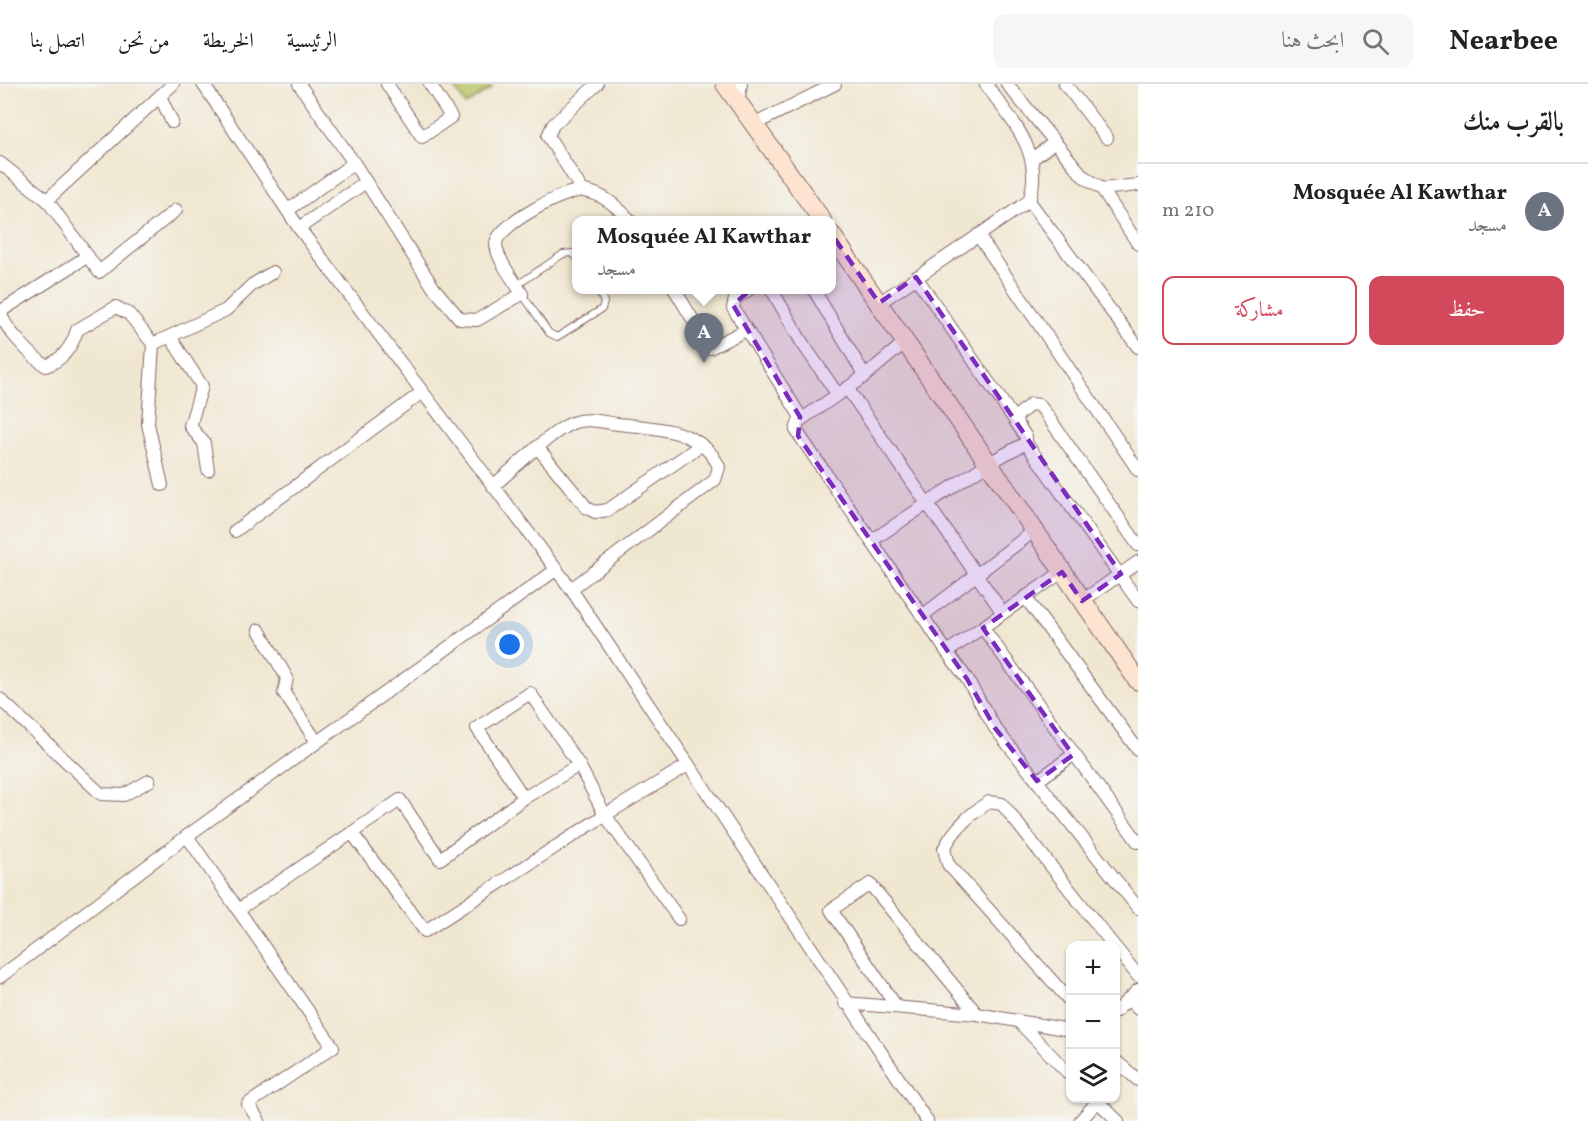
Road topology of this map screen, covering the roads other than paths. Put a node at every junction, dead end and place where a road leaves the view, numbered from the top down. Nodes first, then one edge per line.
1 (173, 84) edge
2 (203, 84) edge
3 (299, 84) edge
4 (387, 84) edge
5 (430, 84) edge
6 (597, 84) edge
7 (725, 84) edge
8 (741, 84) edge
9 (812, 84) edge
10 (835, 84) edge
11 (986, 84) edge
12 (1007, 84) edge
13 (1065, 84) edge
14 (160, 96) junction
15 (810, 98) junction
16 (738, 103) junction
17 (172, 122) dead end
18 (753, 125) junction
19 (1107, 138) dead end
20 (1055, 142) junction
21 (1032, 159) junction
22 (0, 163) edge
23 (354, 163) junction
24 (366, 182) junction
25 (1138, 185) edge
26 (1102, 189) junction
27 (582, 190) junction
28 (47, 200) junction
29 (1029, 201) junction
30 (176, 210) dead end
31 (288, 210) junction
32 (626, 216) edge
33 (819, 216) edge
34 (299, 228) junction
35 (978, 235) junction
36 (836, 242) edge
37 (1138, 244) edge
38 (572, 253) edge
39 (88, 256) junction
40 (273, 272) dead end
41 (916, 278) junction
42 (519, 289) junction
43 (600, 294) edge
44 (677, 294) edge
45 (742, 294) edge
46 (774, 294) edge
47 (816, 294) edge
48 (879, 303) junction
49 (746, 330) junction
50 (171, 338) junction
51 (904, 343) junction
52 (153, 344) junction
53 (1138, 347) edge
54 (866, 376) junction
55 (842, 391) junction
56 (421, 393) junction
57 (802, 419) junction
58 (1016, 422) junction
59 (1026, 442) junction
60 (701, 445) junction
61 (538, 448) junction
62 (987, 464) junction
63 (208, 470) dead end
64 (1138, 470) edge
65 (162, 485) dead end
66 (493, 486) junction
67 (928, 502) junction
68 (235, 531) dead end
69 (1034, 531) junction
70 (871, 541) junction
71 (1138, 544) edge
72 (1138, 562) edge
73 (557, 569) junction
74 (1062, 572) junction
75 (1121, 574) junction
76 (976, 576) junction
77 (571, 589) junction
78 (1025, 597) junction
79 (1082, 601) junction
80 (1138, 601) edge
81 (1003, 613) junction
82 (922, 616) junction
83 (983, 628) junction
84 (259, 630) dead end
85 (946, 652) junction
86 (1138, 681) edge
87 (0, 699) edge
88 (317, 742) junction
89 (1138, 750) edge
90 (1073, 755) junction
91 (579, 765) junction
92 (688, 765) junction
93 (149, 781) dead end
94 (1037, 781) junction
95 (524, 798) junction
96 (604, 815) junction
97 (352, 833) junction
98 (187, 836) junction
99 (1138, 842) edge
100 (1138, 908) edge
101 (238, 910) junction
102 (679, 919) dead end
103 (1110, 941) edge
104 (1120, 953) edge
105 (1138, 976) edge
106 (0, 977) edge
107 (1138, 990) edge
108 (1066, 995) edge
109 (1129, 1000) junction
110 (845, 1003) junction
111 (896, 1006) junction
112 (1120, 1008) edge
113 (1138, 1009) edge
114 (977, 1014) junction
115 (1020, 1023) junction
116 (1066, 1029) edge
117 (1120, 1064) edge
118 (1066, 1070) edge
119 (1138, 1080) edge
120 (1094, 1103) edge
121 (1099, 1103) edge
122 (259, 1121) edge
123 (927, 1121) edge
124 (1080, 1121) edge
125 (1118, 1121) edge

1 - 14 street
2 - 31 street
3 - 23 street
4 - 5 street
6 - 27 street
7 - 16 street
8 - 16 street
9 - 15 street
10 - 15 street
11 - 21 street
12 - 20 street
13 - 19 street
14 - 17 street
14 - 28 street
15 - 18 street
16 - 18 street
18 - 33 street
20 - 21 street
20 - 26 street
21 - 29 street
22 - 28 street
23 - 24 street
23 - 31 street
24 - 34 street
24 - 42 street
25 - 26 street
26 - 37 street
27 - 32 street
27 - 42 street
28 - 39 street
29 - 35 street
29 - 53 street
30 - 39 street
31 - 34 street
34 - 56 street
35 - 41 street
35 - 64 street
36 - 48 street
38 - 42 lane
39 - 52 street
40 - 50 street
41 - 48 street
41 - 58 street
42 - 43 lane
44 - 49 street
45 - 49 street
46 - 55 street
47 - 54 street
48 - 51 street
49 - 57 street
50 - 52 street
50 - 63 street
51 - 54 street
51 - 62 street
52 - 65 street
54 - 55 street
55 - 57 street
55 - 67 street
56 - 66 street
56 - 68 street
57 - 70 street
58 - 59 street
58 - 71 street
59 - 62 street
59 - 75 street
60 - 61 street
60 - 61 street
60 - 77 street
61 - 66 street
62 - 67 street
62 - 69 street
66 - 73 street
67 - 70 street
67 - 76 street
69 - 74 street
69 - 76 street
70 - 82 street
72 - 75 street
73 - 77 street
73 - 88 street
74 - 78 street
74 - 79 street
75 - 79 street
75 - 80 street
76 - 81 street
76 - 82 street
77 - 92 street
78 - 81 street
78 - 89 street
79 - 86 street
81 - 83 street
82 - 85 street
83 - 85 street
83 - 90 street
84 - 88 street
85 - 94 street
87 - 93 street
88 - 98 street
90 - 94 street
90 - 99 street
91 - 95 street
91 - 95 street
91 - 96 street
92 - 96 street
92 - 110 street
94 - 100 street
95 - 97 street
96 - 97 street
96 - 102 street
97 - 101 street
98 - 101 street
98 - 106 street
101 - 122 street
103 - 108 street
104 - 105 street
107 - 109 street
109 - 112 street
109 - 113 street
110 - 111 street
110 - 123 street
111 - 114 street
111 - 114 street
114 - 115 street
115 - 116 street
115 - 118 street
117 - 119 street
120 - 124 street
121 - 125 street

